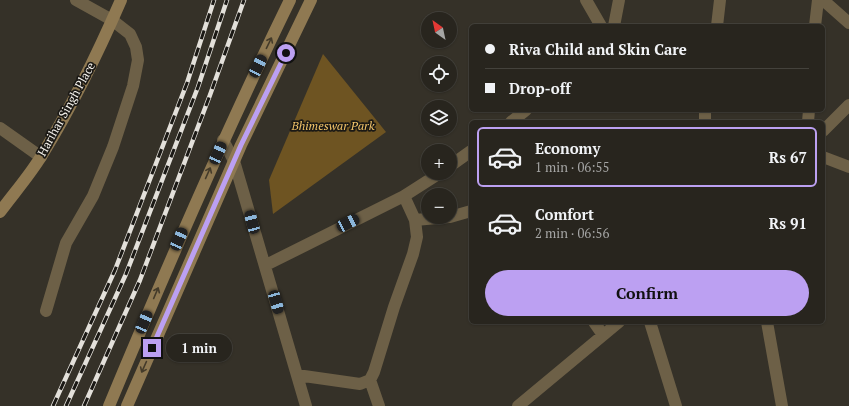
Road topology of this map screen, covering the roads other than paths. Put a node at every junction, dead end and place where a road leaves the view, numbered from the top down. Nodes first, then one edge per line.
1 (76, 0) edge
2 (121, 0) edge
3 (290, 0) edge
4 (311, 0) edge
5 (586, 0) edge
6 (619, 0) edge
7 (720, 0) edge
8 (818, 0) edge
9 (823, 0) edge
10 (112, 20) junction
11 (849, 23) edge
12 (600, 24) edge
13 (614, 24) edge
14 (717, 24) edge
15 (816, 24) edge
16 (849, 105) edge
17 (524, 112) edge
18 (514, 120) edge
19 (0, 128) edge
20 (825, 129) edge
21 (223, 140) junction
22 (469, 152) edge
23 (41, 157) junction
24 (825, 158) edge
25 (234, 161) junction
26 (457, 161) edge
27 (849, 166) edge
28 (429, 180) edge
29 (404, 196) junction
30 (0, 212) edge
31 (469, 212) edge
32 (457, 215) edge
33 (421, 219) edge
34 (415, 220) junction
35 (266, 265) junction
36 (46, 311) dead end
37 (595, 324) edge
38 (617, 324) edge
39 (651, 324) edge
40 (767, 324) edge
41 (603, 335) junction
42 (297, 375) junction
43 (370, 380) junction
44 (108, 406) edge
45 (127, 406) edge
46 (306, 406) edge
47 (379, 406) edge
48 (518, 406) edge
49 (676, 406) edge
50 (782, 406) edge

1 - 10 street
2 - 10 street, Harihar Singh Place
21 -> 3 street
4 - 25 street
5 - 12 street
6 - 13 street
7 - 14 street
8 - 15 street
9 - 11 street
10 - 23 street, Harihar Singh Place
10 - 36 street
16 - 20 street
17 - 18 street
19 - 23 street
21 - 25 street
44 -> 21 street
22 - 26 street
23 - 30 street, Harihar Singh Place
24 - 27 street
25 - 35 street
25 -> 45 street
28 - 29 street
29 - 34 street
29 - 35 street
31 - 32 street
33 - 34 street
34 - 43 street
35 - 42 street
37 - 41 street
38 - 41 street
39 - 49 street
40 - 50 street
41 - 48 street
42 - 43 street
42 - 46 street
43 - 47 street

